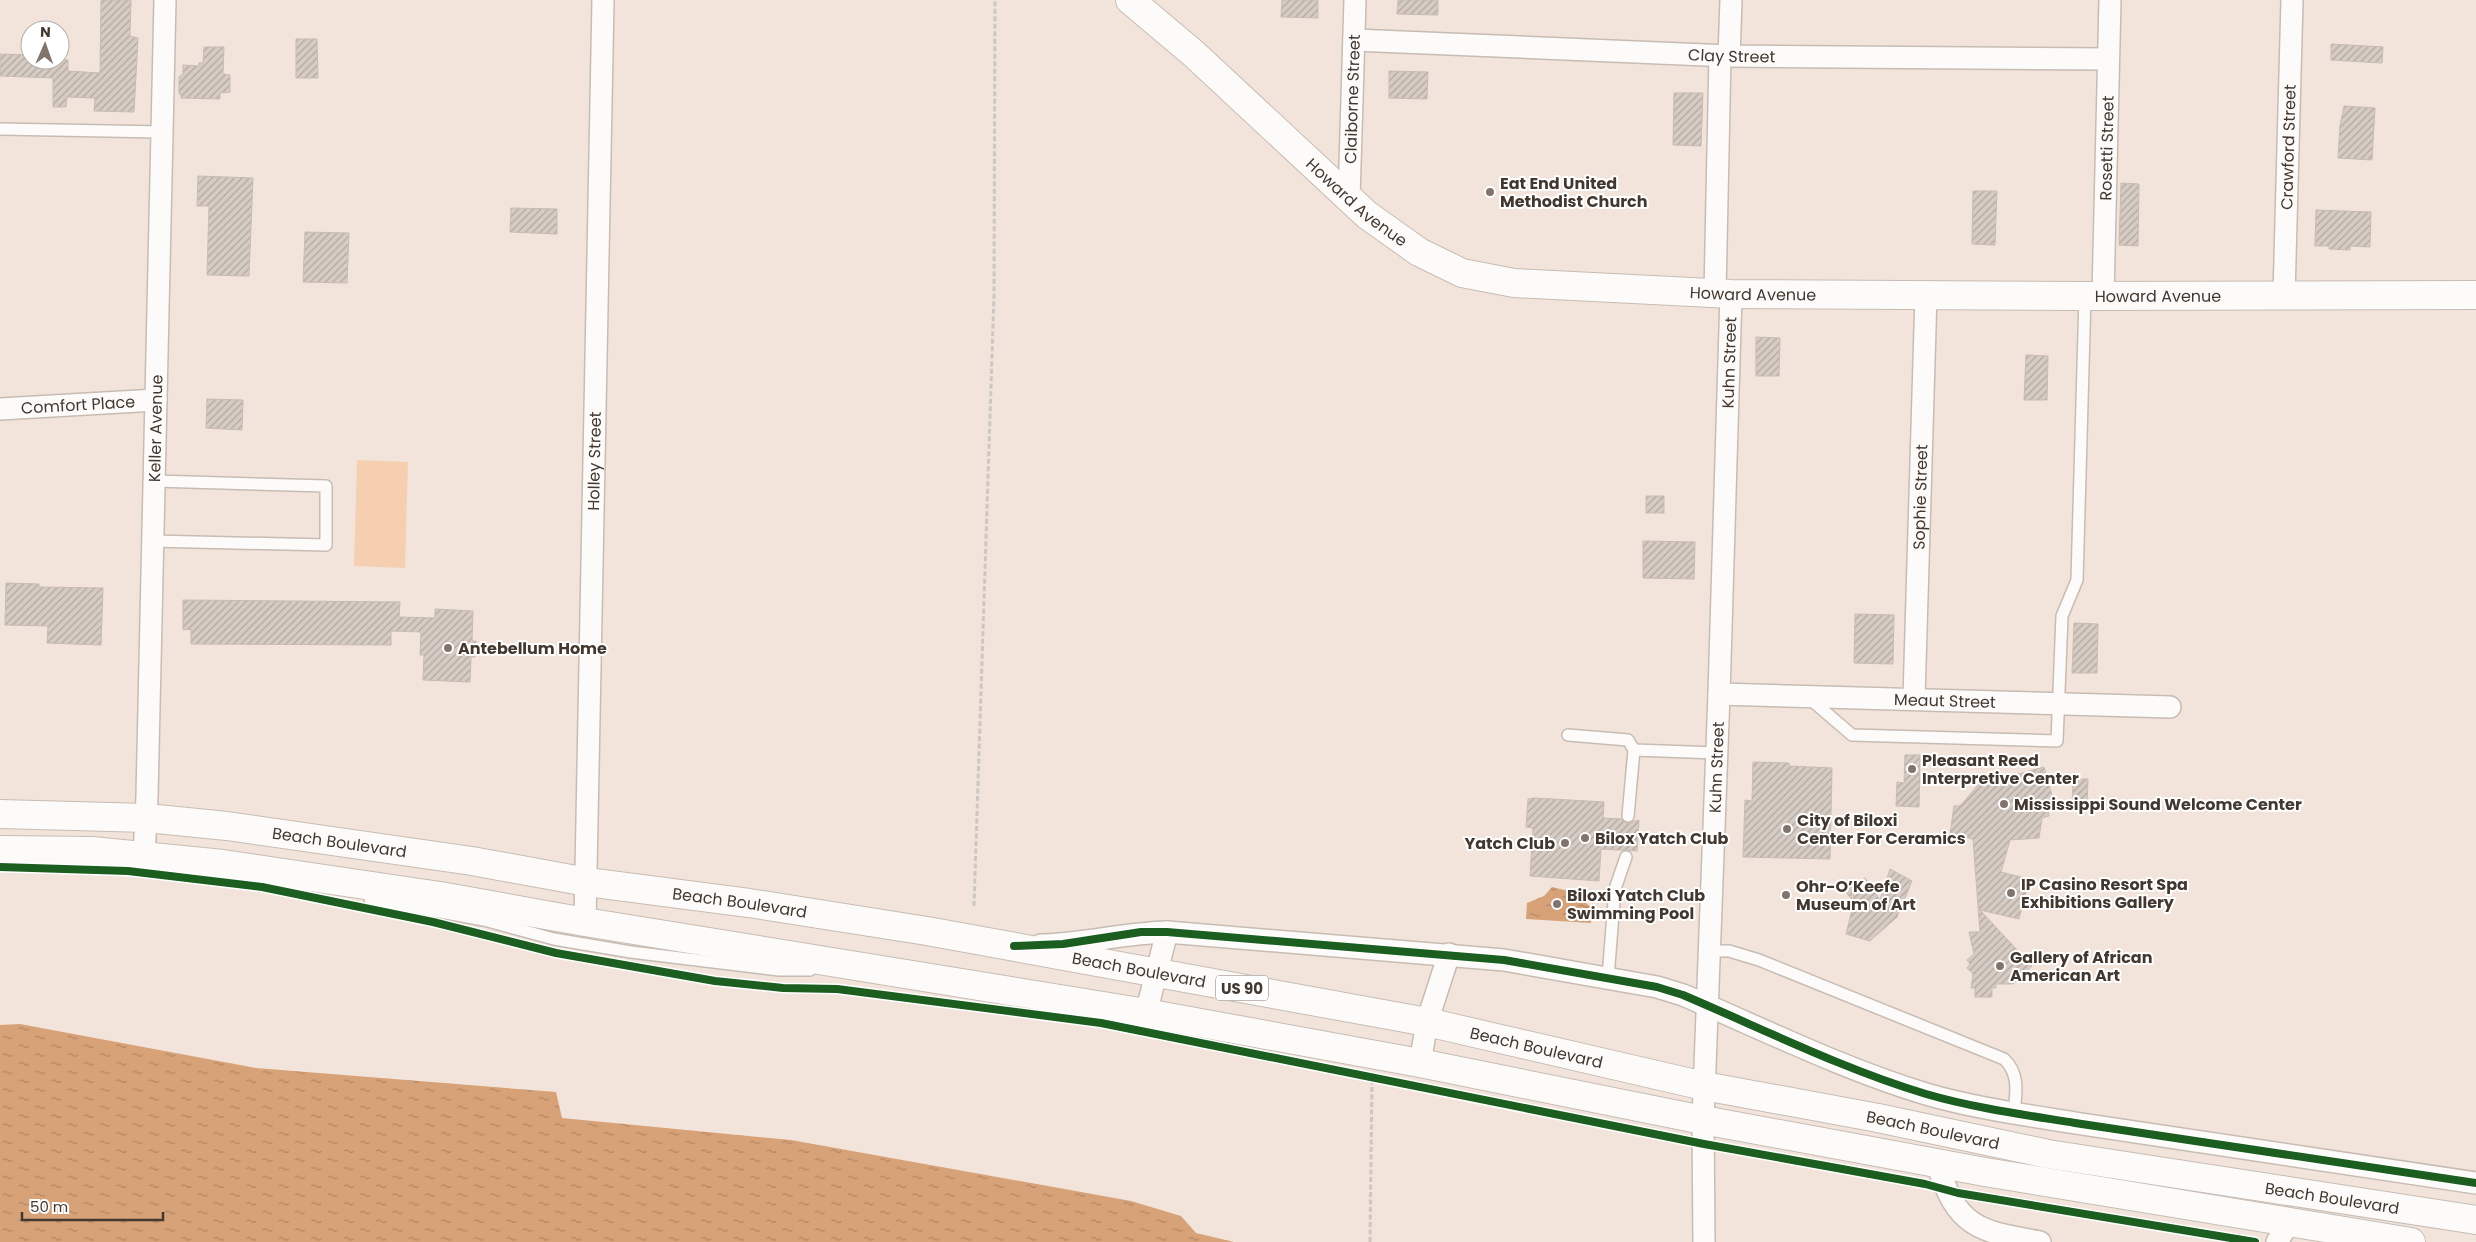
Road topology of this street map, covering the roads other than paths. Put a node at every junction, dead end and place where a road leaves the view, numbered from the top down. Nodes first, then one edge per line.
1 (165, 0) edge
2 (603, 0) edge
3 (1130, 0) edge
4 (1355, 0) edge
5 (1731, 0) edge
6 (2110, 0) edge
7 (2292, 0) edge
8 (1354, 40) junction
9 (1724, 56) junction
10 (2108, 59) junction
11 (0, 129) edge
12 (162, 132) junction
13 (1349, 198) junction
14 (1723, 293) junction
15 (1926, 294) junction
16 (2476, 294) edge
17 (2094, 296) junction
18 (2284, 296) junction
19 (156, 400) junction
20 (0, 409) edge
21 (154, 480) junction
22 (153, 541) junction
23 (1719, 694) junction
24 (1807, 696) junction
25 (1914, 698) junction
26 (2059, 704) junction
27 (2170, 707) dead end
28 (1568, 735) dead end
29 (1634, 750) junction
30 (1717, 753) junction
31 (0, 814) edge
32 (1628, 816) dead end
33 (147, 818) junction
34 (0, 850) edge
35 (144, 856) junction
36 (1626, 857) dead end
37 (223, 864) junction
38 (587, 882) junction
39 (585, 922) junction
40 (1167, 932) junction
41 (1014, 946) junction
42 (1710, 951) junction
43 (1450, 954) junction
44 (859, 965) junction
45 (1156, 973) junction
46 (1608, 978) junction
47 (1708, 1006) junction
48 (1146, 1013) junction
49 (1427, 1022) junction
50 (1420, 1063) junction
51 (1704, 1086) junction
52 (2014, 1113) junction
53 (1703, 1120) junction
54 (1937, 1163) junction
55 (2476, 1184) edge
56 (2476, 1220) edge
57 (2284, 1232) edge
58 (1704, 1242) edge
59 (2040, 1242) edge
60 (2411, 1242) edge

1 - 12 street, Keller Avenue
2 - 38 street, Holley Street
3 - 13 main road, Howard Avenue
4 - 8 street, Claiborne Street
5 - 9 street, Kuhn Street
6 - 10 street, Rosetti Street
7 - 18 street, Crawford Street
8 - 9 street, Clay Street
8 - 13 street, Claiborne Street
9 - 10 street, Clay Street
9 - 14 street, Kuhn Street
10 - 17 street, Rosetti Street
11 - 12 lane
12 - 19 street, Keller Avenue
13 - 14 main road, Howard Avenue
14 - 15 main road, Howard Avenue
14 - 23 street, Kuhn Street
15 - 17 main road, Howard Avenue
15 - 25 street, Sophie Street
16 - 18 main road, Howard Avenue
17 - 18 main road, Howard Avenue
17 - 26 lane
19 - 20 street, Comfort Place
19 - 21 street, Keller Avenue
21 - 22 street, Keller Avenue
21 - 22 lane
22 - 33 street, Keller Avenue
23 - 24 street, Meaut Street
23 - 30 street, Kuhn Street
24 - 25 street, Meaut Street
24 - 26 lane
25 - 26 street, Meaut Street
26 - 27 street, Meaut Street
28 - 29 lane
29 - 30 lane
29 - 32 lane
30 - 42 street, Kuhn Street
31 - 33 main road, Beach Boulevard / US 90
33 - 35 street, Keller Avenue
33 - 38 main road, Beach Boulevard / US 90
34 - 35 main road, Beach Boulevard
35 - 37 main road, Beach Boulevard
36 - 46 lane
37 - 39 main road, Beach Boulevard
37 - 44 lane
38 - 39 street, Holley Street
38 - 41 main road, Beach Boulevard / US 90
39 - 44 main road, Beach Boulevard
40 - 41 street
40 - 43 street
40 - 45 street
41 - 45 main road, Beach Boulevard / US 90
42 - 47 street, Kuhn Street
42 - 52 lane
43 - 46 street
43 - 49 street
44 - 48 main road, Beach Boulevard
45 - 48 street
45 - 49 main road, Beach Boulevard / US 90
46 - 47 street
47 - 51 street, Kuhn Street
47 - 52 street
48 - 50 main road, Beach Boulevard
49 - 50 street
49 - 51 main road, Beach Boulevard / US 90
50 - 53 main road, Beach Boulevard
51 - 53 street, Kuhn Street
51 - 56 main road, Beach Boulevard / US 90
52 - 55 street
53 - 54 main road, Beach Boulevard
53 - 58 street, Kuhn Street
54 - 57 main road, Beach Boulevard
54 - 59 street
57 - 60 main road, Beach Boulevard

